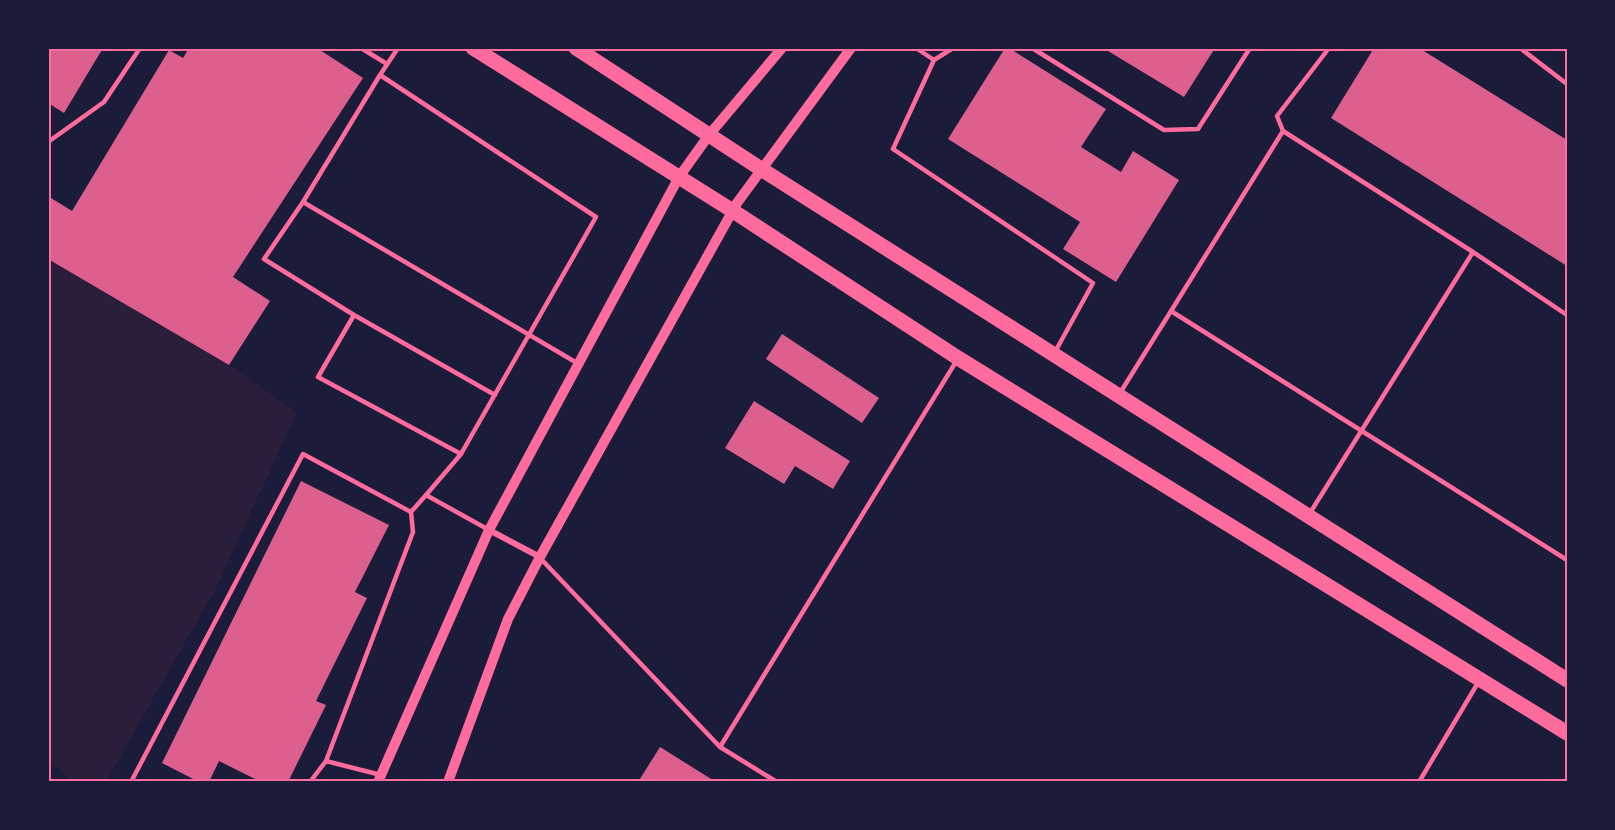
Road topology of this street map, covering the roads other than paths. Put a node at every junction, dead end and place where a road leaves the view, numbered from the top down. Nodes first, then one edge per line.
1 (140, 48) edge
2 (361, 48) edge
3 (398, 48) edge
4 (473, 48) edge
5 (576, 48) edge
6 (782, 48) edge
7 (851, 48) edge
8 (916, 48) edge
9 (953, 48) edge
10 (1032, 48) edge
11 (1250, 48) edge
12 (1329, 48) edge
13 (1520, 48) edge
14 (934, 60) junction
15 (387, 64) junction
16 (380, 75) junction
17 (1567, 84) edge
18 (1283, 132) junction
19 (710, 135) junction
20 (48, 142) edge
21 (761, 168) junction
22 (679, 177) junction
23 (303, 202) junction
24 (733, 211) junction
25 (1473, 252) junction
26 (1171, 311) junction
27 (354, 315) junction
28 (1567, 315) edge
29 (529, 334) junction
30 (1053, 354) junction
31 (958, 357) junction
32 (578, 363) junction
33 (495, 395) junction
34 (1118, 395) junction
35 (1362, 430) junction
36 (461, 454) junction
37 (426, 495) junction
38 (411, 512) junction
39 (1308, 516) junction
40 (489, 530) junction
41 (540, 557) junction
42 (1567, 560) edge
43 (1480, 679) junction
44 (1567, 680) edge
45 (1567, 733) edge
46 (720, 747) junction
47 (326, 761) junction
48 (379, 778) edge
49 (131, 782) edge
50 (310, 782) edge
51 (448, 782) edge
52 (777, 782) edge
53 (1419, 782) edge

1 - 20 lane
2 - 15 lane
3 - 15 lane
4 - 22 main road
5 - 19 main road
6 - 19 street
7 - 21 street
8 - 14 lane
9 - 14 lane
10 - 11 lane
12 - 18 lane
13 - 17 lane
14 - 30 lane
15 - 16 lane
16 - 23 lane
16 - 29 lane
18 - 25 lane
18 - 26 lane
19 - 21 main road
19 - 22 street
21 - 24 street
21 - 30 main road
22 - 24 main road
22 - 32 street
23 - 27 lane
23 - 29 lane
24 - 31 main road
24 - 41 street
25 - 28 lane
25 - 35 lane
26 - 34 lane
26 - 35 lane
27 - 33 lane
27 - 36 lane
29 - 32 lane
29 - 33 lane
30 - 34 main road
31 - 43 main road
31 - 46 lane
32 - 40 street
33 - 36 lane
34 - 39 main road
35 - 39 lane
35 - 42 lane
36 - 37 lane
37 - 38 lane
37 - 40 lane
38 - 47 lane
38 - 49 lane
39 - 44 main road
40 - 41 street
40 - 48 street
41 - 46 lane
41 - 51 street
43 - 45 main road
43 - 53 lane
46 - 52 lane
47 - 48 lane
47 - 50 lane

